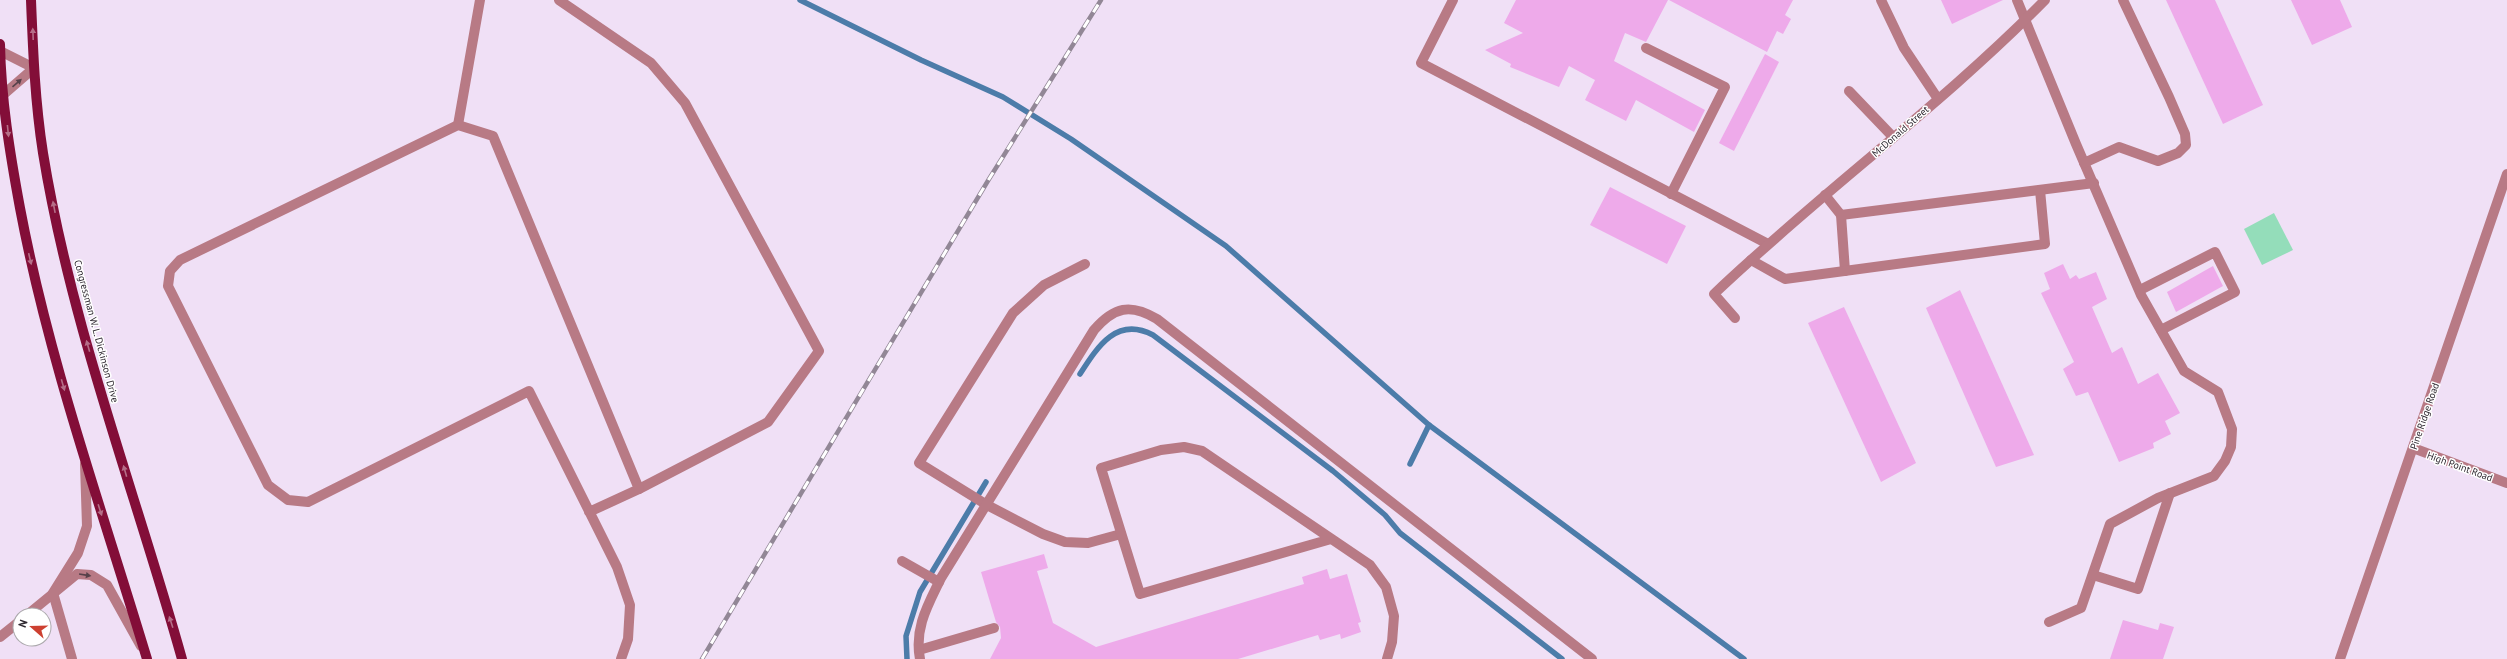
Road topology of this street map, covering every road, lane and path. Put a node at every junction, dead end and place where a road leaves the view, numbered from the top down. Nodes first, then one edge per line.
1 (31, 0) edge
2 (480, 0) edge
3 (560, 0) edge
4 (1453, 0) edge
5 (1881, 0) edge
6 (2017, 0) edge
7 (2046, 0) edge
8 (2123, 0) edge
9 (2026, 20) junction
10 (0, 44) edge
11 (1646, 48) dead end
12 (0, 51) edge
13 (34, 68) junction
14 (1849, 91) dead end
15 (2, 94) edge
16 (1938, 99) junction
17 (458, 125) junction
18 (1893, 137) junction
19 (2084, 163) junction
20 (2507, 174) edge
21 (2094, 183) junction
22 (2040, 190) junction
23 (1671, 194) junction
24 (1825, 195) junction
25 (1841, 215) junction
26 (1768, 244) junction
27 (1751, 260) junction
28 (1085, 264) dead end
29 (1844, 271) junction
30 (2140, 290) junction
31 (1735, 318) dead end
32 (2161, 330) junction
33 (2413, 448) junction
34 (84, 462) junction
35 (2507, 483) edge
36 (638, 489) junction
37 (2170, 493) junction
38 (987, 505) junction
39 (589, 512) junction
40 (1122, 534) junction
41 (1331, 539) junction
42 (902, 561) dead end
43 (2093, 576) junction
44 (939, 582) junction
45 (53, 593) junction
46 (36, 607) edge
47 (2049, 622) dead end
48 (12, 627) edge
49 (994, 628) dead end
50 (0, 637) edge
51 (920, 654) edge
52 (146, 657) edge
53 (72, 659) edge
54 (182, 659) edge
55 (621, 659) edge
56 (1387, 659) edge
57 (1592, 659) edge
58 (2340, 659) edge

13 -> 1 main road, Congressman W. L. Dickinson Drive
2 - 17 street
3 - 36 street
4 - 23 street
5 - 16 street
6 - 9 street
7 - 9 street, McDonald Street
8 - 19 street
9 - 16 street, McDonald Street
9 - 19 street
10 - 12 main road
11 - 23 street
12 - 13 street
12 - 15 main road
15 -> 13 street
54 -> 13 main road, Congressman W. L. Dickinson Drive
14 - 18 street
15 -> 34 main road
16 - 18 street, McDonald Street
17 - 36 street
17 - 39 street
18 - 24 street, McDonald Street
19 - 21 street
20 - 33 street, Pine Ridge Road
21 - 22 street
21 - 30 street
22 - 25 street
22 - 29 street
23 - 26 street
24 - 25 street
24 - 26 street, McDonald Street
25 - 29 street
26 - 27 street, McDonald Street
27 - 29 street
27 - 31 street, McDonald Street
28 - 38 street
30 - 32 street
30 - 32 street
32 - 37 street
33 - 35 street, High Point Road
33 - 58 street, Pine Ridge Road
34 - 45 street
34 -> 52 main road
36 - 39 street
37 - 43 street
37 - 43 street
38 - 40 street
38 - 44 street
38 - 57 street
39 - 55 street
40 - 41 street
40 - 41 street
41 - 56 street
42 - 44 street
43 - 47 street
44 - 51 street
45 - 46 street
45 -> 52 street
45 - 53 street
48 - 50 street
49 - 51 street

